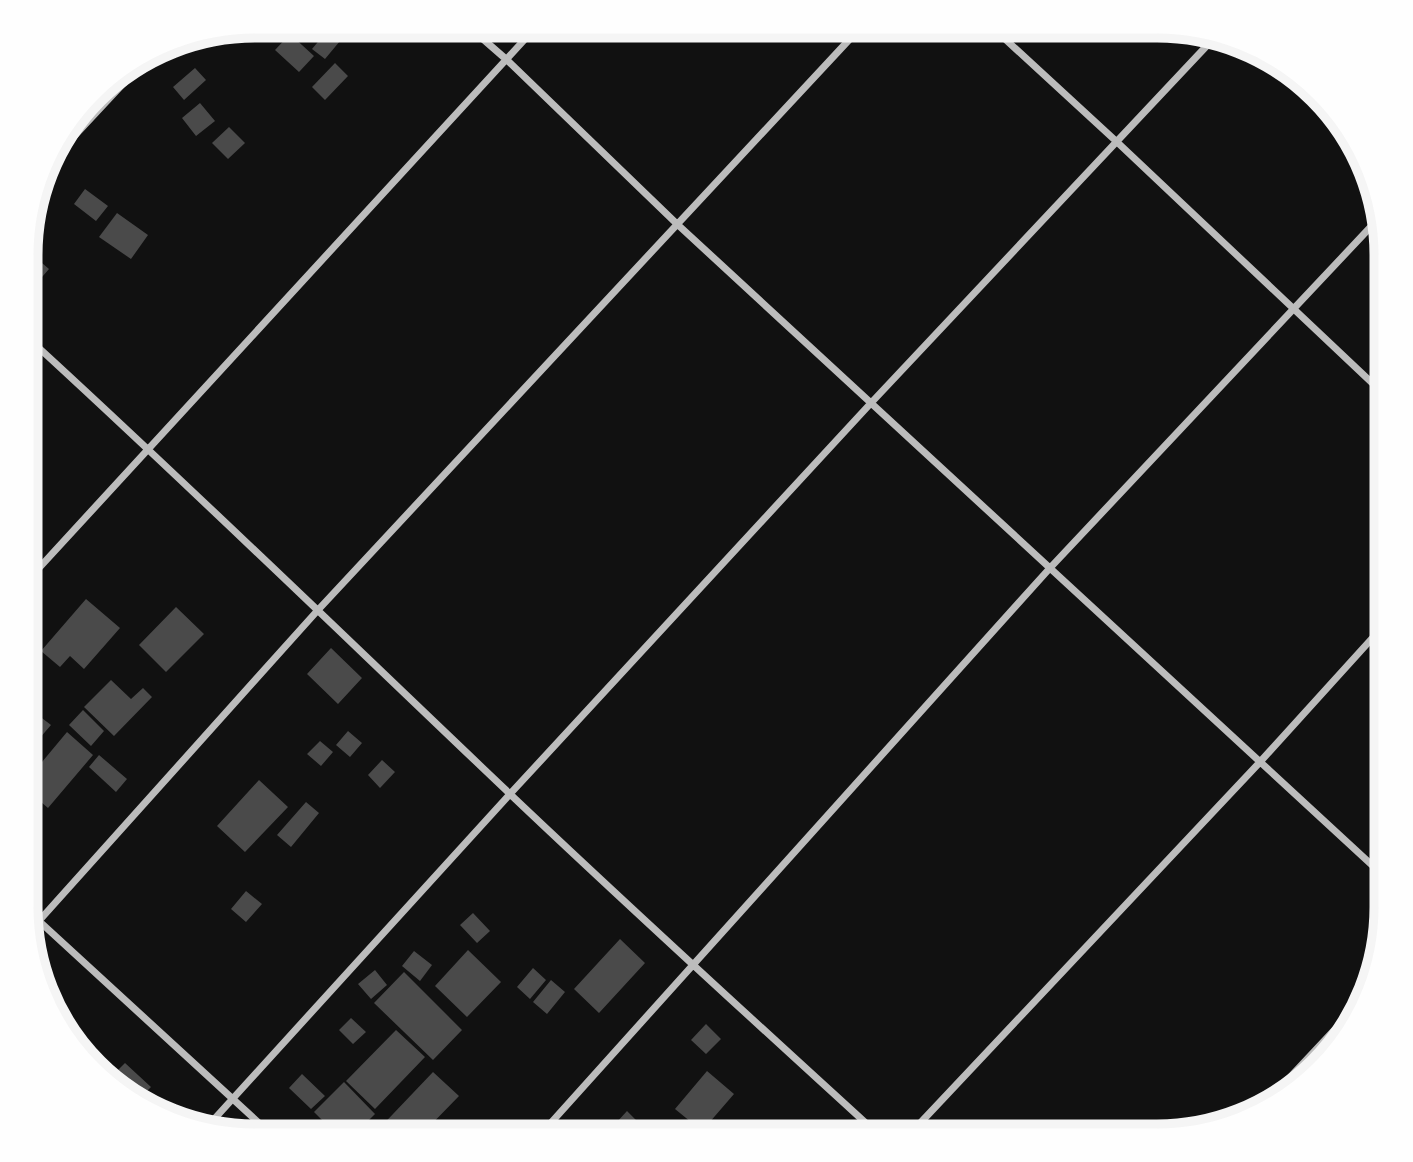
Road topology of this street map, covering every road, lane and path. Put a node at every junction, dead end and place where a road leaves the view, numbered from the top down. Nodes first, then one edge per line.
1 (483, 39) edge
2 (525, 39) edge
3 (850, 39) edge
4 (1005, 39) edge
5 (1208, 45) edge
6 (506, 60) junction
7 (124, 82) edge
8 (75, 135) edge
9 (1117, 142) junction
10 (677, 225) junction
11 (1373, 225) edge
12 (1294, 310) junction
13 (38, 347) edge
14 (1374, 385) edge
15 (871, 403) junction
16 (149, 449) junction
17 (38, 568) edge
18 (1050, 568) junction
19 (318, 610) junction
20 (1374, 638) edge
21 (1260, 762) junction
22 (510, 794) junction
23 (1374, 867) edge
24 (39, 921) joint
25 (693, 966) junction
26 (1339, 1025) edge
27 (1290, 1078) edge
28 (233, 1100) junction
29 (215, 1119) edge
30 (866, 1123) edge
31 (920, 1123) edge
32 (260, 1124) edge
33 (550, 1124) edge

1 - 6 street
2 - 6 street
3 - 10 street
4 - 9 street
5 - 9 street
6 - 10 street
6 - 16 street
7 - 8 street
9 - 12 street
9 - 15 street
10 - 15 street
10 - 19 street
11 - 12 street
12 - 14 street
12 - 18 street
13 - 16 street
15 - 18 street
15 - 22 street
16 - 17 street
16 - 19 street
18 - 21 street
18 - 25 street
19 - 22 street
19 - 24 street
20 - 21 street
21 - 23 street
21 - 31 street
22 - 25 street
22 - 28 street
24 - 28 street
25 - 30 street
25 - 33 street
26 - 27 street
28 - 29 street
28 - 32 street

